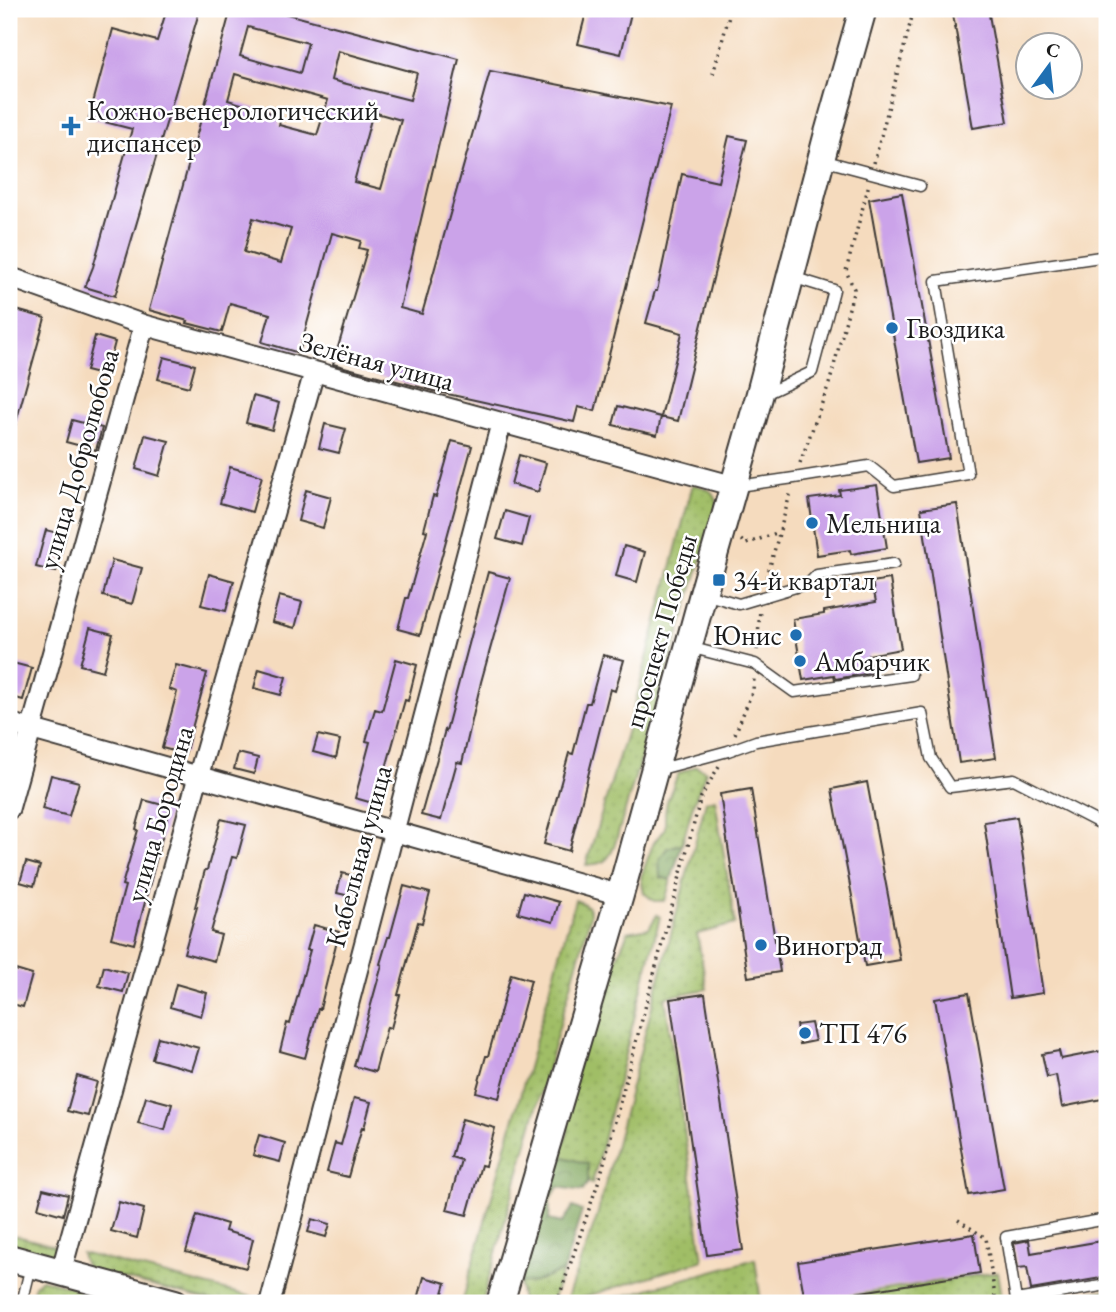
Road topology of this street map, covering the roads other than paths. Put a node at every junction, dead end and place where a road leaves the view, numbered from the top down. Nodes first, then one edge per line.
1 (863, 9) edge
2 (822, 160) junction
3 (920, 186) dead end
4 (1107, 256) edge
5 (9, 277) edge
6 (790, 277) junction
7 (144, 325) junction
8 (314, 373) junction
9 (759, 397) junction
10 (501, 424) junction
11 (734, 486) junction
12 (894, 564) dead end
13 (702, 594) junction
14 (689, 647) junction
15 (911, 675) dead end
16 (9, 723) edge
17 (32, 729) junction
18 (654, 771) junction
19 (198, 778) junction
20 (9, 809) edge
21 (1107, 827) edge
22 (393, 832) junction
23 (620, 895) junction
24 (1107, 1219) edge
25 (20, 1261) edge
26 (511, 1268) junction
27 (61, 1272) junction
28 (1107, 1285) edge
29 (22, 1303) edge
30 (175, 1303) edge
31 (270, 1303) edge
32 (500, 1303) edge
33 (511, 1303) edge

1 - 2 street, проспект Победы
2 - 3 lane
2 - 6 street, проспект Победы
4 - 11 lane
5 - 7 street, Зелёная улица
6 - 9 street, проспект Победы
6 - 9 lane
7 - 8 street, Зелёная улица
7 - 17 street, улица Добролюбова
8 - 10 street, Зелёная улица
8 - 19 street, улица Бородина
9 - 11 street, проспект Победы
10 - 11 street, Зелёная улица
10 - 22 street, Кабельная улица
11 - 13 street, проспект Победы
12 - 13 lane
13 - 14 street, проспект Победы
14 - 15 lane
14 - 18 street, проспект Победы
16 - 17 street
17 - 19 street
17 - 20 street, улица Добролюбова
18 - 21 lane
18 - 23 street, проспект Победы
19 - 22 street
19 - 27 street, улица Бородина
22 - 23 street
22 - 31 street, Кабельная улица
23 - 26 street, проспект Победы
24 - 28 lane
25 - 27 street
25 - 29 lane
26 - 32 street, проспект Победы
26 - 33 street, проспект Победы
27 - 30 street

